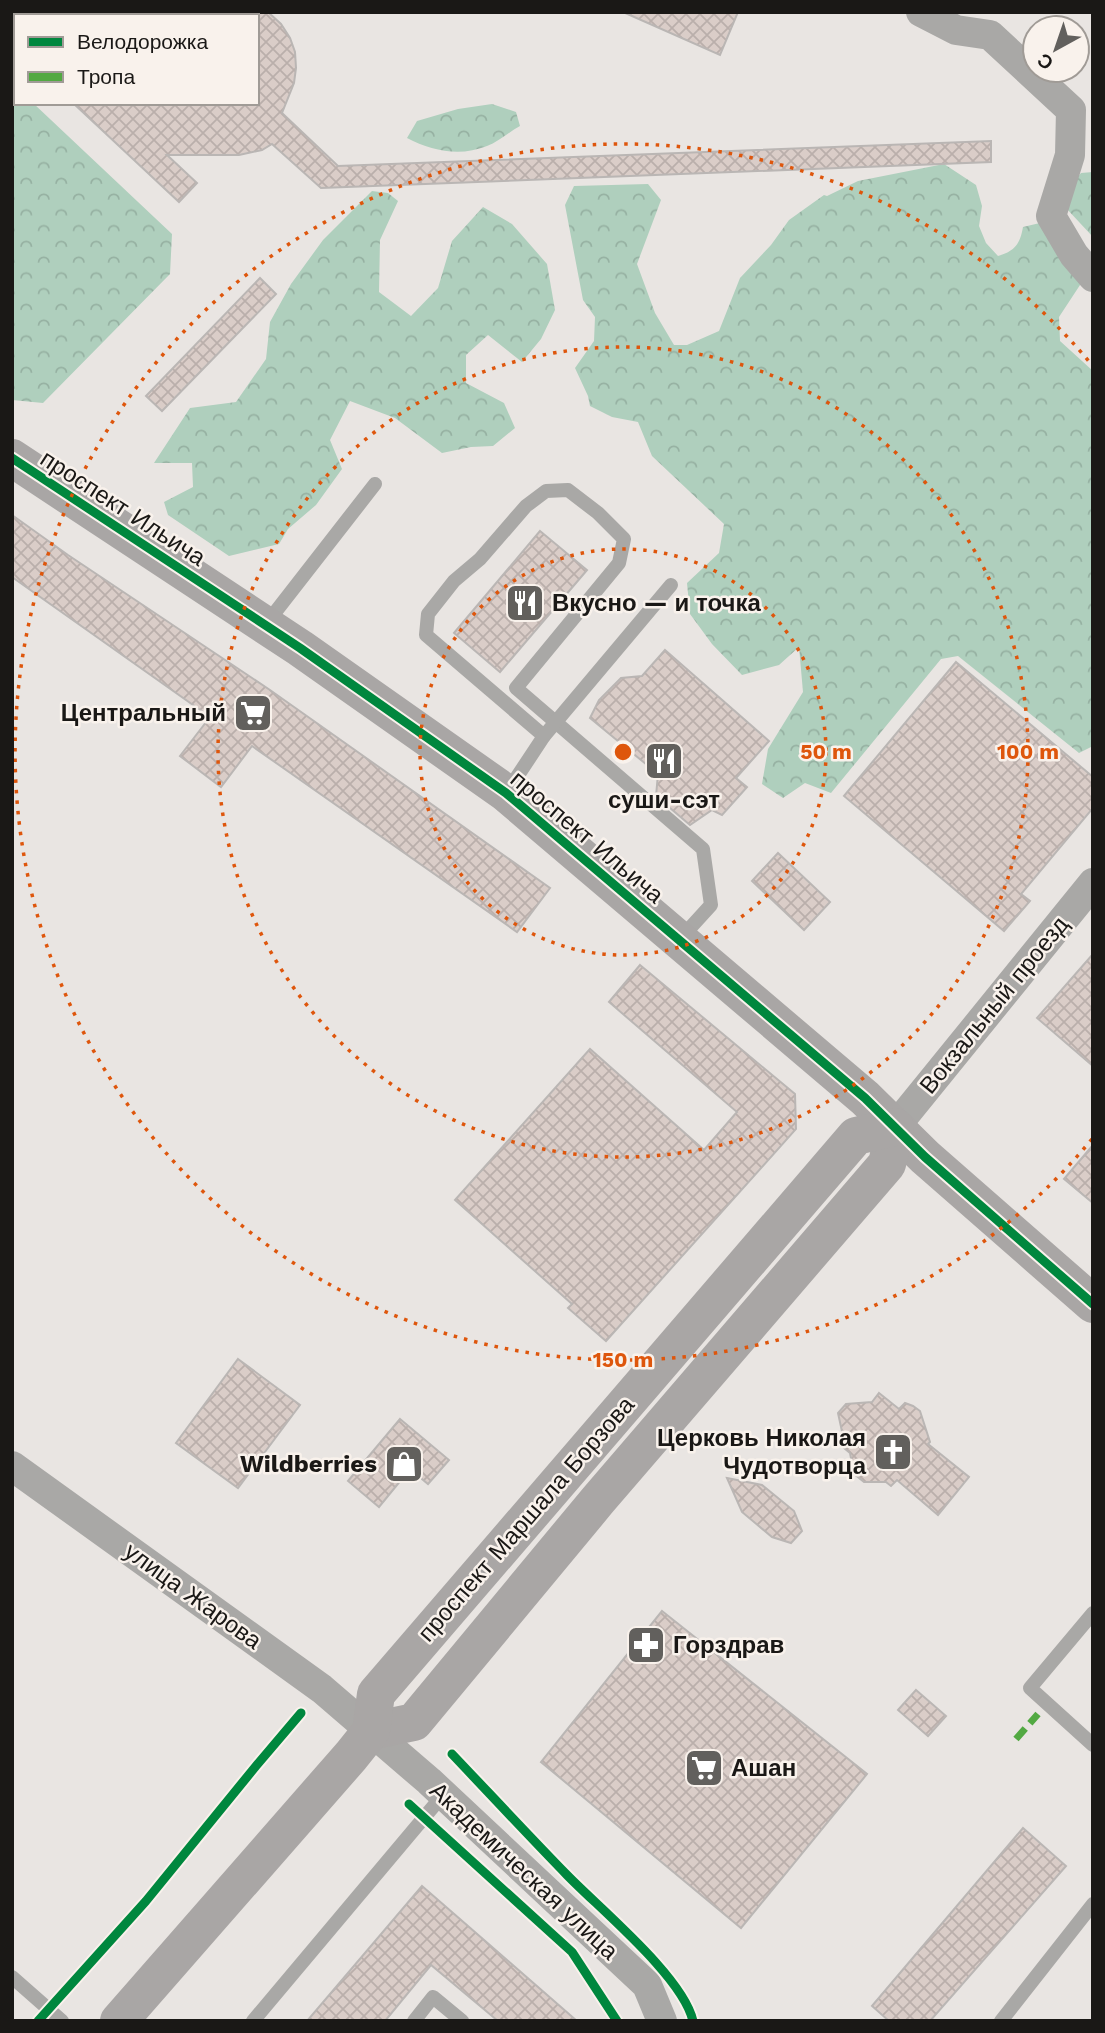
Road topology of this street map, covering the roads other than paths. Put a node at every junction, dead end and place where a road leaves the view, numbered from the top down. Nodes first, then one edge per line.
1 (921, 12) edge
2 (1093, 277) edge
3 (12, 458) edge
4 (375, 484) dead end
5 (671, 585) dead end
6 (265, 625) junction
7 (554, 724) junction
8 (544, 736) junction
9 (506, 793) junction
10 (1093, 883) edge
11 (680, 939) junction
12 (895, 1127) junction
13 (1093, 1304) edge
14 (12, 1466) edge
15 (1093, 1613) edge
16 (371, 1731) junction
17 (1093, 1745) edge
18 (443, 1795) junction
19 (1093, 1904) edge
20 (12, 1977) edge
21 (62, 2021) edge
22 (119, 2021) edge
23 (253, 2021) edge
24 (414, 2021) edge
25 (461, 2021) edge
26 (662, 2021) edge
27 (1001, 2021) edge

1 - 2 street
3 - 6 street, проспект Ильича
4 - 6 lane
5 - 7 lane
6 - 9 street, проспект Ильича
7 - 8 lane
7 - 8 lane
7 - 11 lane
8 - 9 lane
9 - 11 street, проспект Ильича
10 - 12 street, Вокзальный проезд
11 - 12 street, проспект Ильича
12 - 13 street, проспект Ильича
12 - 16 street, проспект Маршала Борзова
14 - 16 street, улица Жарова
15 - 17 lane
16 - 18 street, Академическая улица
16 - 22 street
18 - 23 lane
18 - 26 street, Академическая улица
19 - 27 lane
20 - 21 lane
24 - 25 lane

